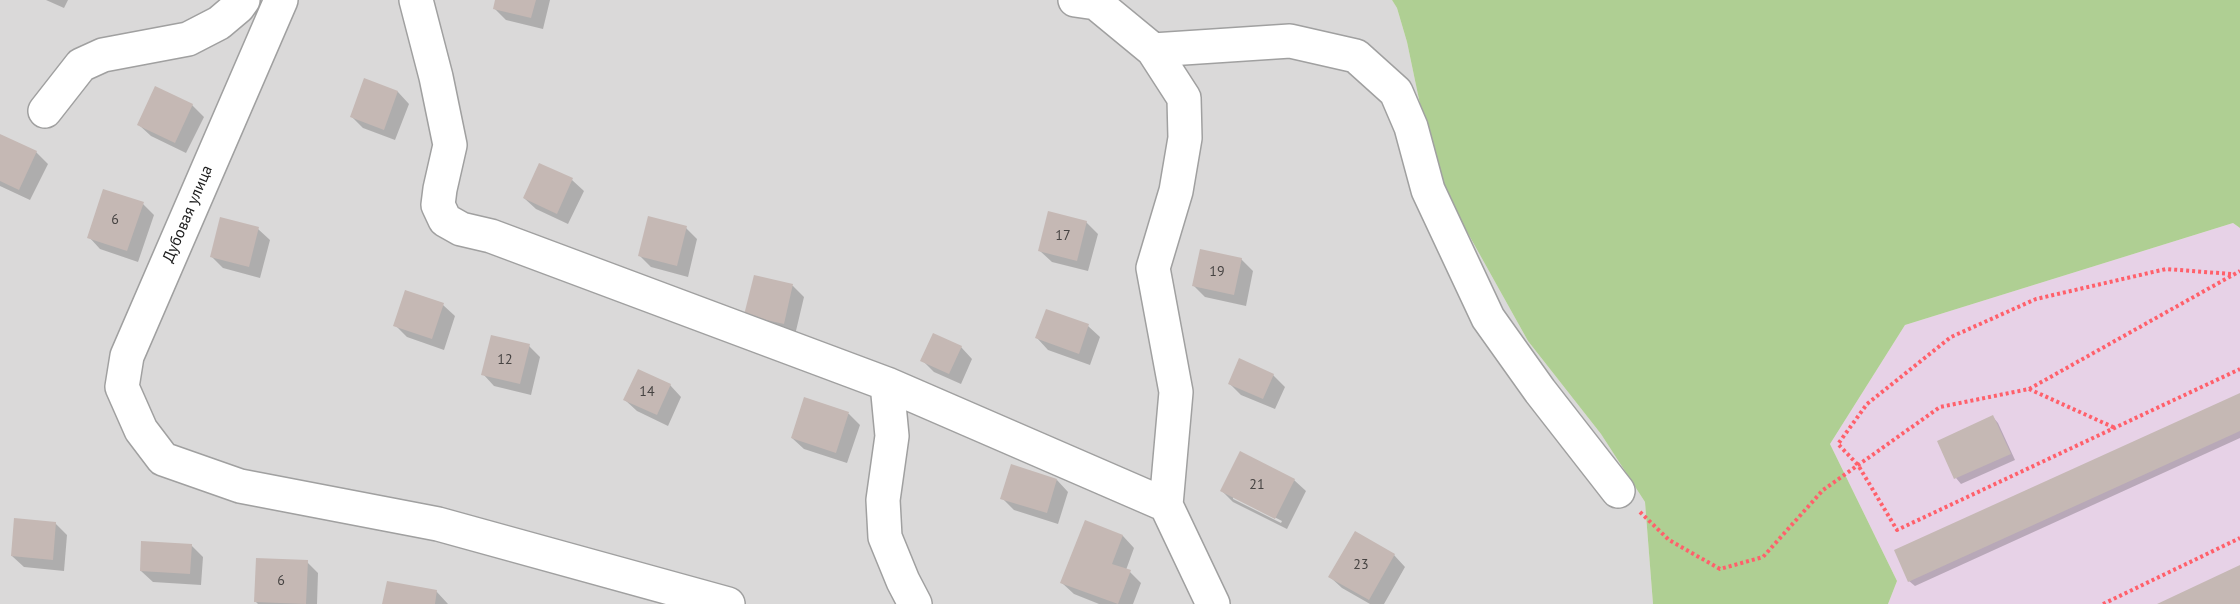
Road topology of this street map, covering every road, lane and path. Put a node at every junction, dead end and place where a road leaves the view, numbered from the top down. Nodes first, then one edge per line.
1 (243, 0) edge
2 (281, 0) edge
3 (416, 0) edge
4 (1075, 0) edge
5 (1153, 50) junction
6 (45, 111) dead end
7 (2240, 271) edge
8 (2231, 274) junction
9 (2240, 369) edge
10 (887, 384) junction
11 (2029, 389) junction
12 (2115, 429) junction
13 (1858, 465) junction
14 (1618, 491) joint
15 (1166, 505) junction
16 (2240, 538) edge
17 (728, 604) edge
18 (915, 604) edge
19 (1213, 604) edge
20 (2103, 604) edge

1 - 6 street
2 - 17 street, Дубовая улица
3 - 10 street
4 - 5 street
5 - 14 street
5 - 15 street
7 - 8 path
8 - 11 path
8 - 13 path
9 - 12 path
10 - 15 street
10 - 18 street
11 - 12 path
11 - 13 path
12 - 13 path
13 - 14 path
15 - 19 street
16 - 20 path

